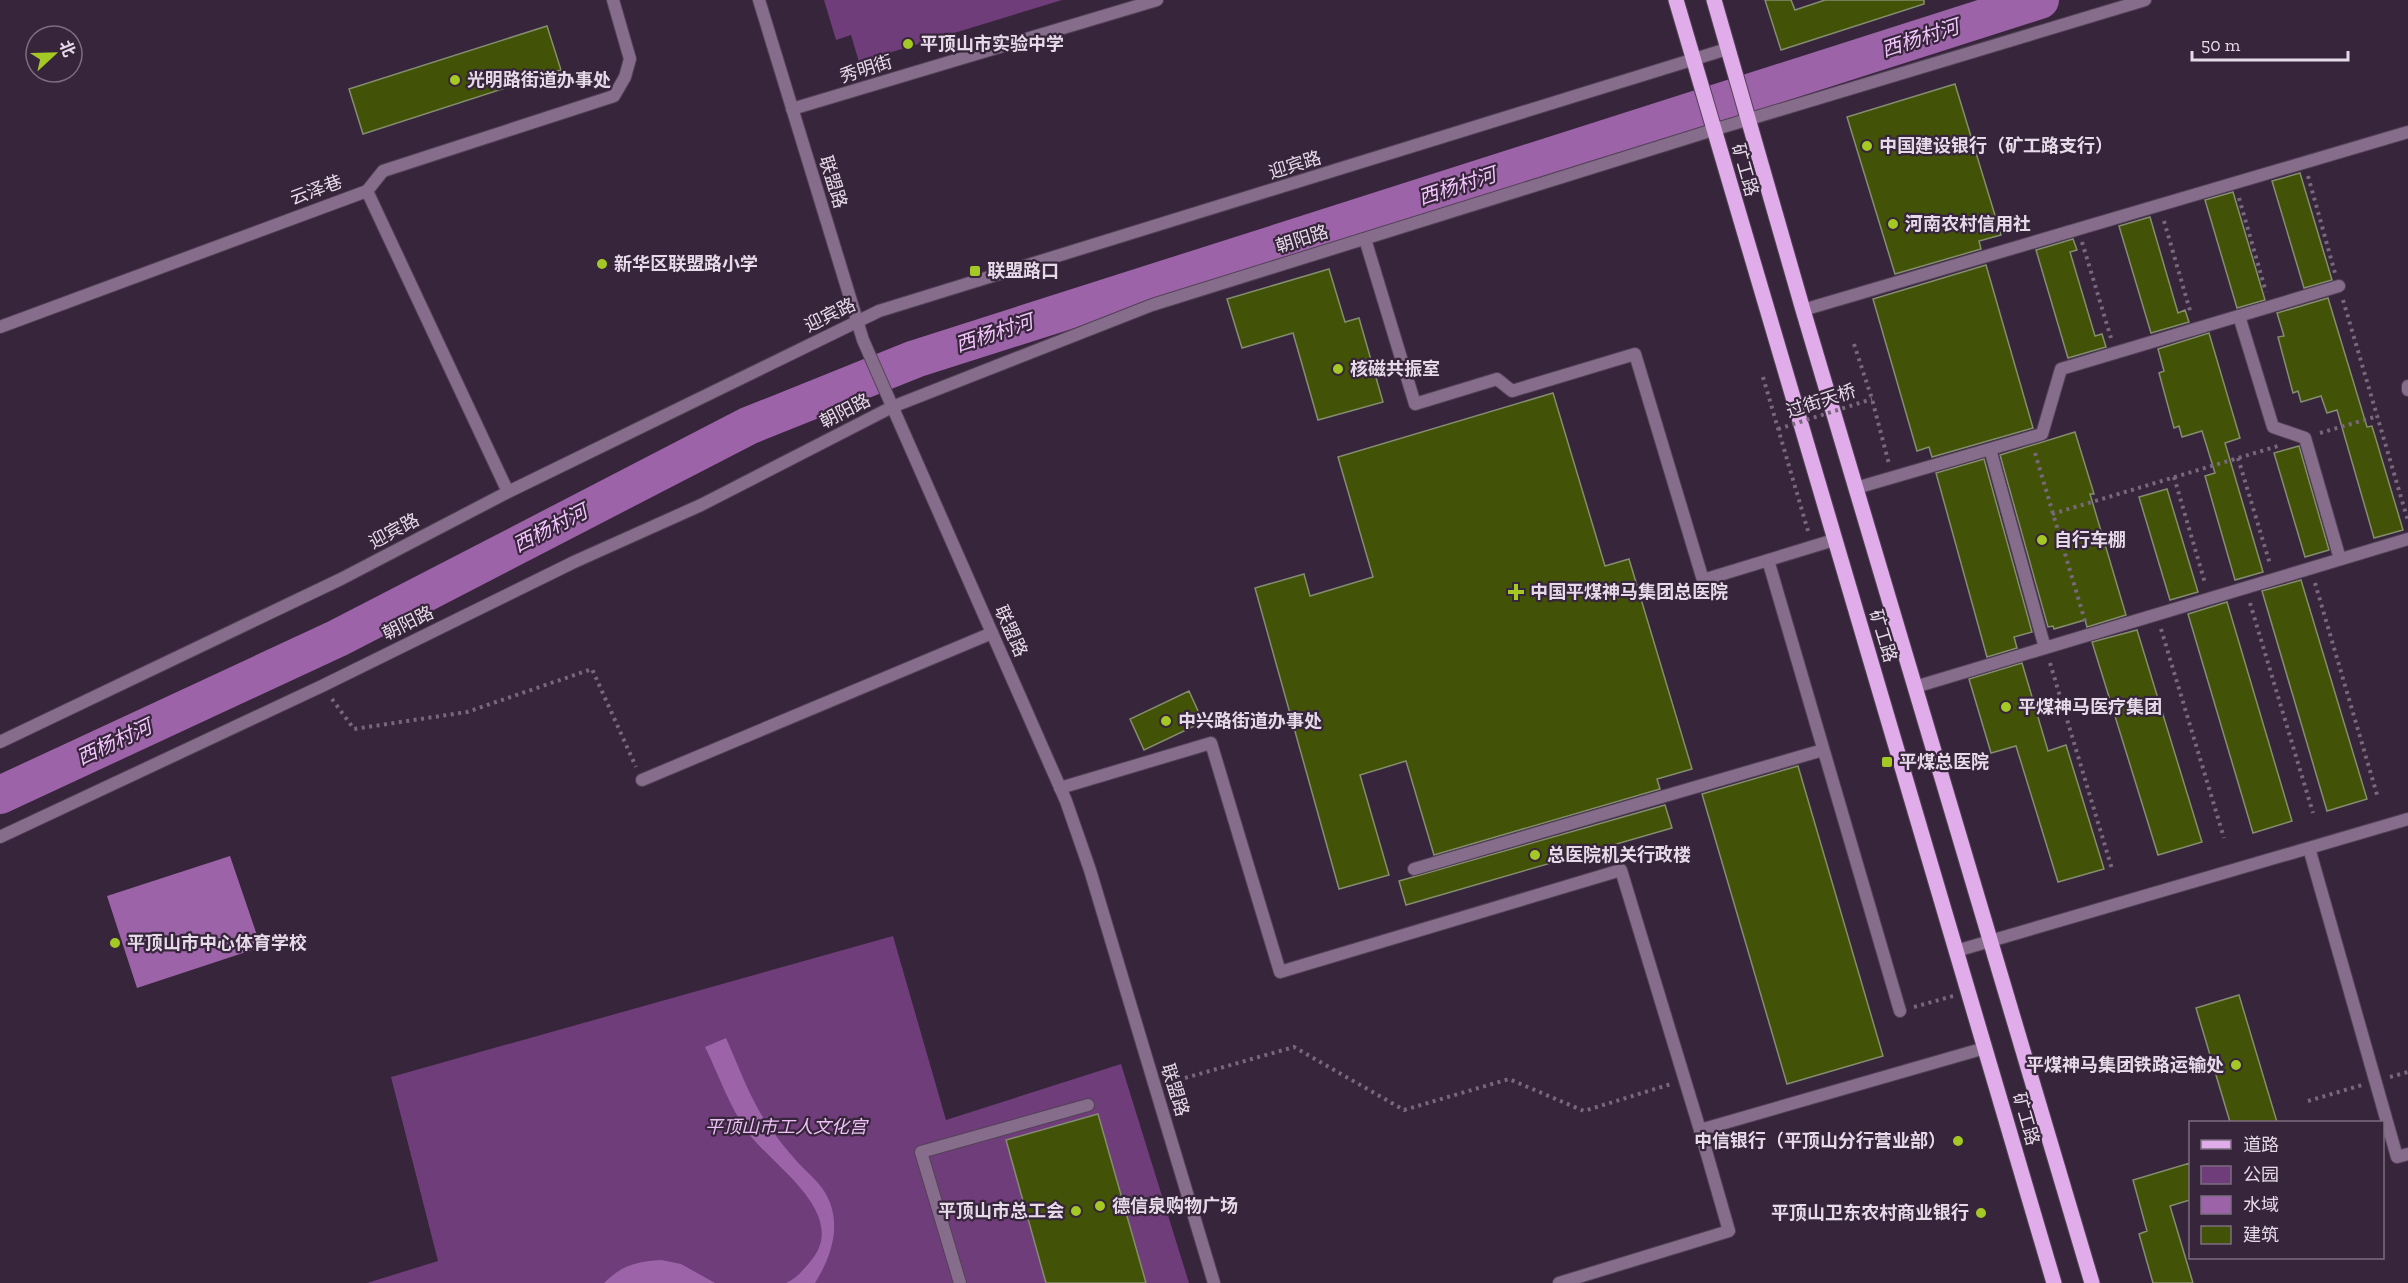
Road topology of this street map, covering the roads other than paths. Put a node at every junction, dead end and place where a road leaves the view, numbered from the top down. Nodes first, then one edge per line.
1 (613, 0) edge
2 (759, 0) edge
3 (1157, 0) edge
4 (1676, 0) edge
5 (1714, 0) edge
6 (2145, 0) edge
7 (1727, 49) junction
8 (1693, 60) junction
9 (792, 110) junction
10 (1748, 120) junction
11 (1713, 130) junction
12 (2408, 132) edge
13 (367, 191) junction
14 (1365, 238) junction
15 (2339, 286) road end
16 (1803, 310) junction
17 (2239, 316) junction
18 (856, 322) junction
19 (0, 327) edge
20 (890, 402) junction
21 (1990, 449) junction
22 (1856, 488) junction
23 (508, 492) junction
24 (2408, 539) edge
25 (1834, 540) junction
26 (2340, 559) junction
27 (1768, 560) junction
28 (992, 633) junction
29 (2045, 648) junction
30 (1915, 687) junction
31 (0, 742) edge
32 (1823, 750) junction
33 (642, 780) road end
34 (1060, 788) junction
35 (2408, 820) edge
36 (0, 837) edge
37 (2309, 848) junction
38 (1414, 868) dead end
39 (1990, 940) junction
40 (1956, 951) junction
41 (1900, 1011) road end
42 (1985, 1048) junction
43 (1088, 1105) dead end
44 (1700, 1130) junction
45 (2408, 1154) edge
46 (960, 1283) edge
47 (1214, 1283) edge
48 (1558, 1283) edge
49 (2054, 1283) edge
50 (2092, 1283) edge

1 - 13 street
2 - 9 street, 联盟路
3 - 9 street, 秀明街
4 - 8 main road, 矿工路
5 - 7 main road, 矿工路
6 - 10 street, 朝阳路
7 - 8 street, 迎宾路
7 - 10 main road, 矿工路
8 - 11 main road, 矿工路
8 - 18 street, 迎宾路
9 - 18 street, 联盟路
10 - 11 street, 朝阳路
10 - 16 main road, 矿工路
11 - 14 street, 朝阳路
11 - 25 main road, 矿工路
12 - 16 street
13 - 19 street, 云泽巷
13 - 23 street, 云泽巷
14 - 20 street, 朝阳路
14 - 27 street
15 - 17 street
16 - 22 main road, 矿工路
17 - 21 street
17 - 26 street
18 - 20 street, 联盟路
18 - 23 street, 迎宾路
20 - 28 street, 联盟路
20 - 36 street, 朝阳路
21 - 22 street
21 - 29 street
22 - 30 main road, 矿工路
23 - 31 street, 迎宾路
24 - 26 street
25 - 27 street
25 - 40 main road, 矿工路
26 - 29 street
27 - 32 street
28 - 33 street
28 - 34 street, 联盟路
29 - 30 street
30 - 39 main road, 矿工路
32 - 38 street
32 - 41 street
34 - 44 street
34 - 47 street, 联盟路
35 - 37 street
37 - 39 street
37 - 45 street
39 - 40 street
39 - 50 main road, 矿工路
40 - 42 main road, 矿工路
42 - 44 street
42 - 49 main road, 矿工路
43 - 46 street
44 - 48 street

